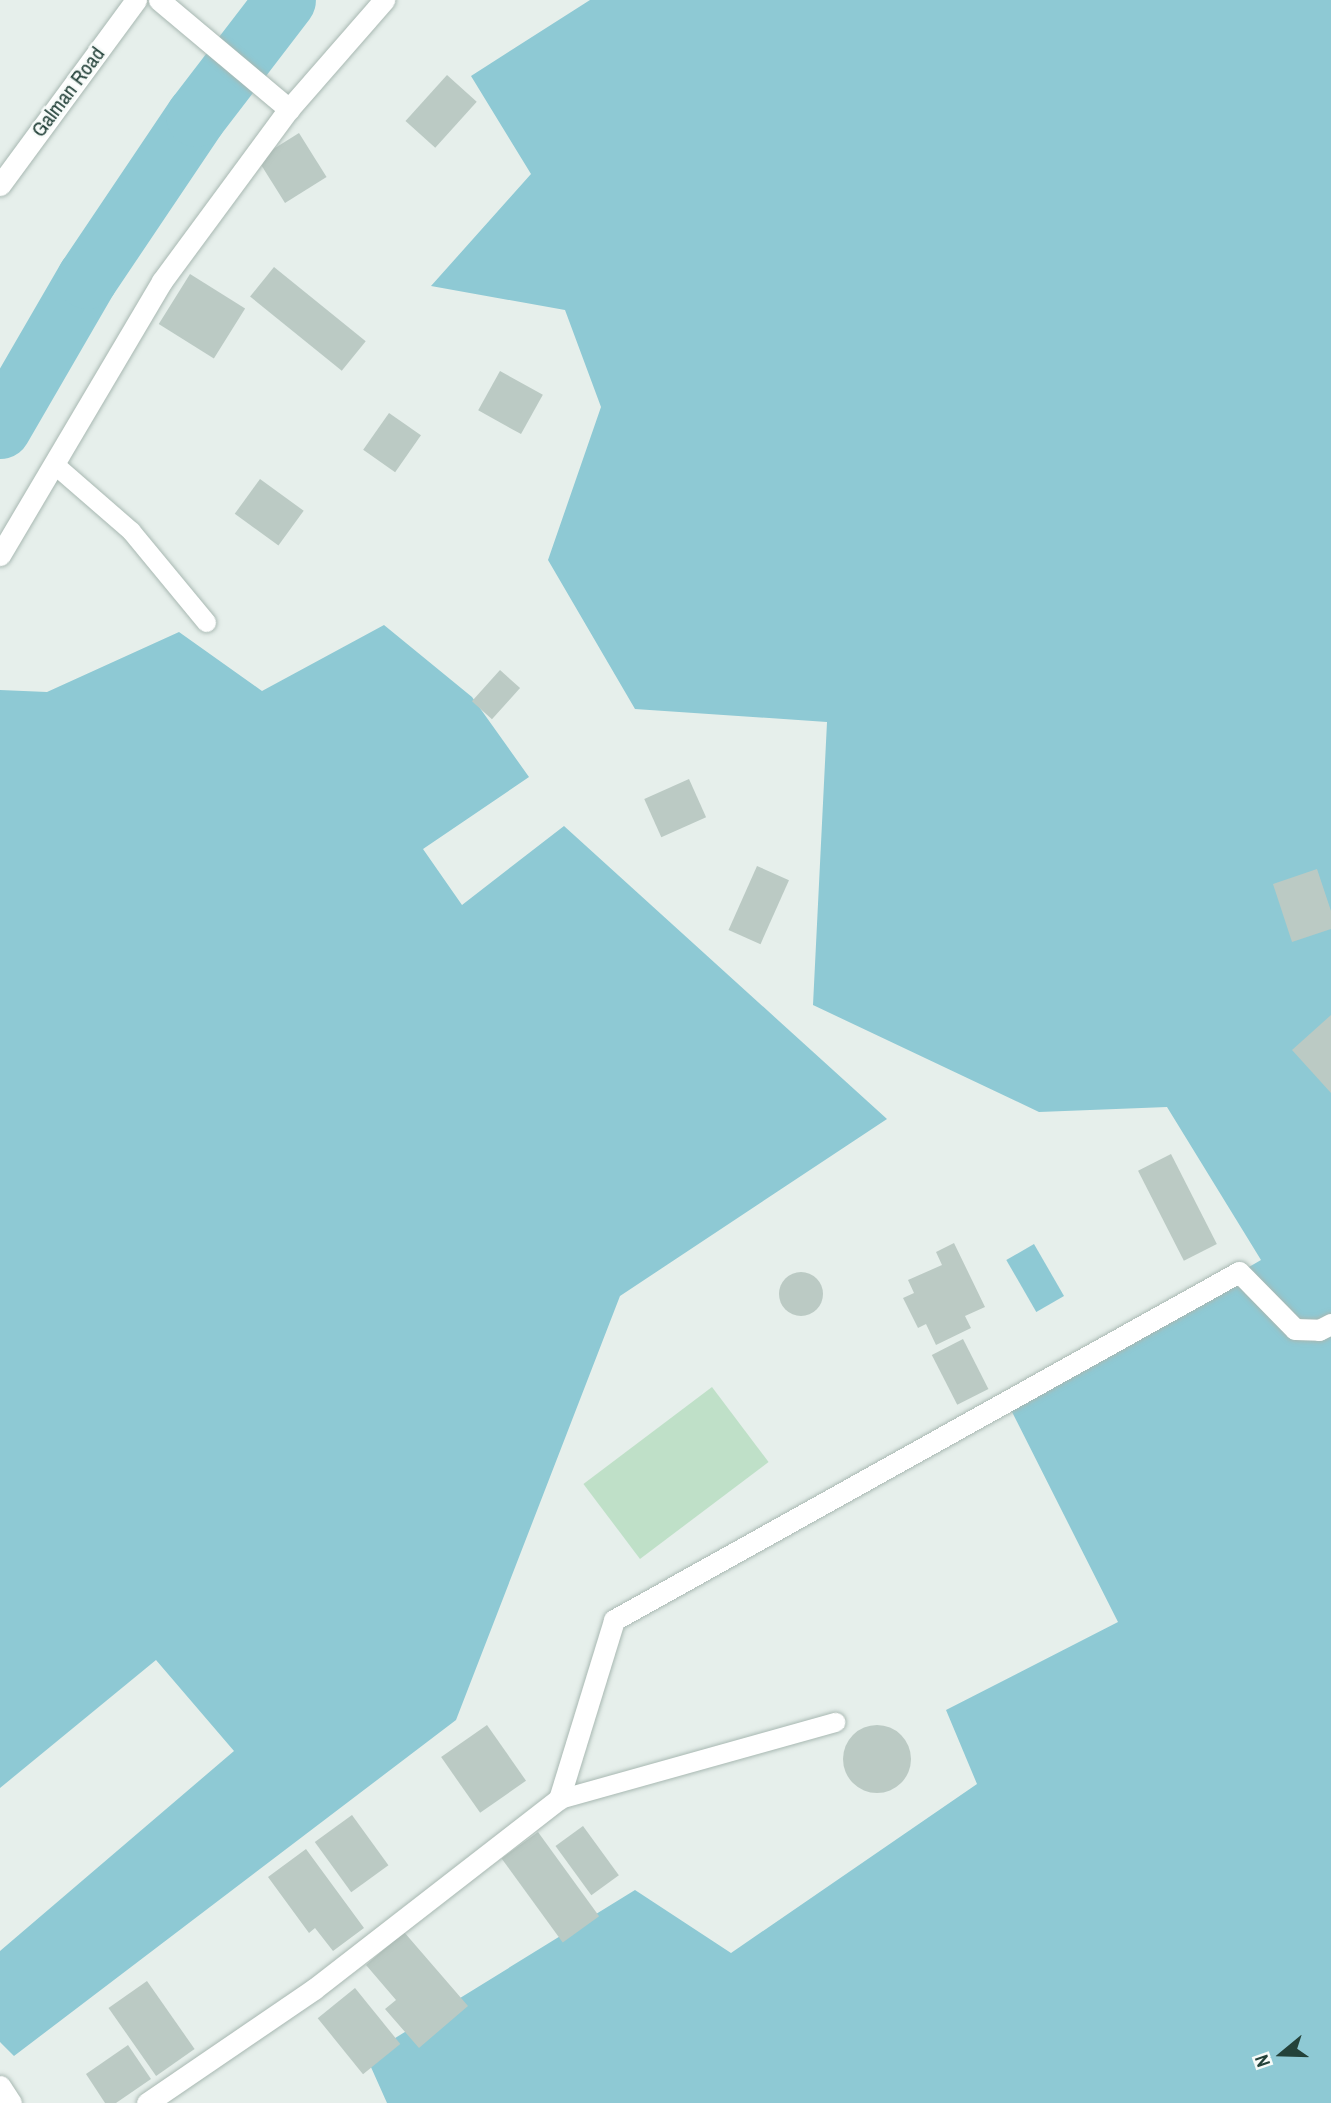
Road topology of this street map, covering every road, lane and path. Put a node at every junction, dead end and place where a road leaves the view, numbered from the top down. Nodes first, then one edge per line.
1 (136, 0) edge
2 (159, 0) edge
3 (384, 0) edge
4 (289, 109) junction
5 (0, 185) edge
6 (54, 464) junction
7 (0, 555) edge
8 (206, 622) dead end
9 (1331, 1324) edge
10 (835, 1722) dead end
11 (559, 1800) junction
12 (0, 2086) edge
13 (11, 2103) edge
14 (147, 2103) edge

1 - 5 street, Galman Road
2 - 4 street
3 - 4 street
4 - 6 street
6 - 7 street
6 - 8 lane
9 - 11 street
10 - 11 lane
11 - 14 street
12 - 13 street

